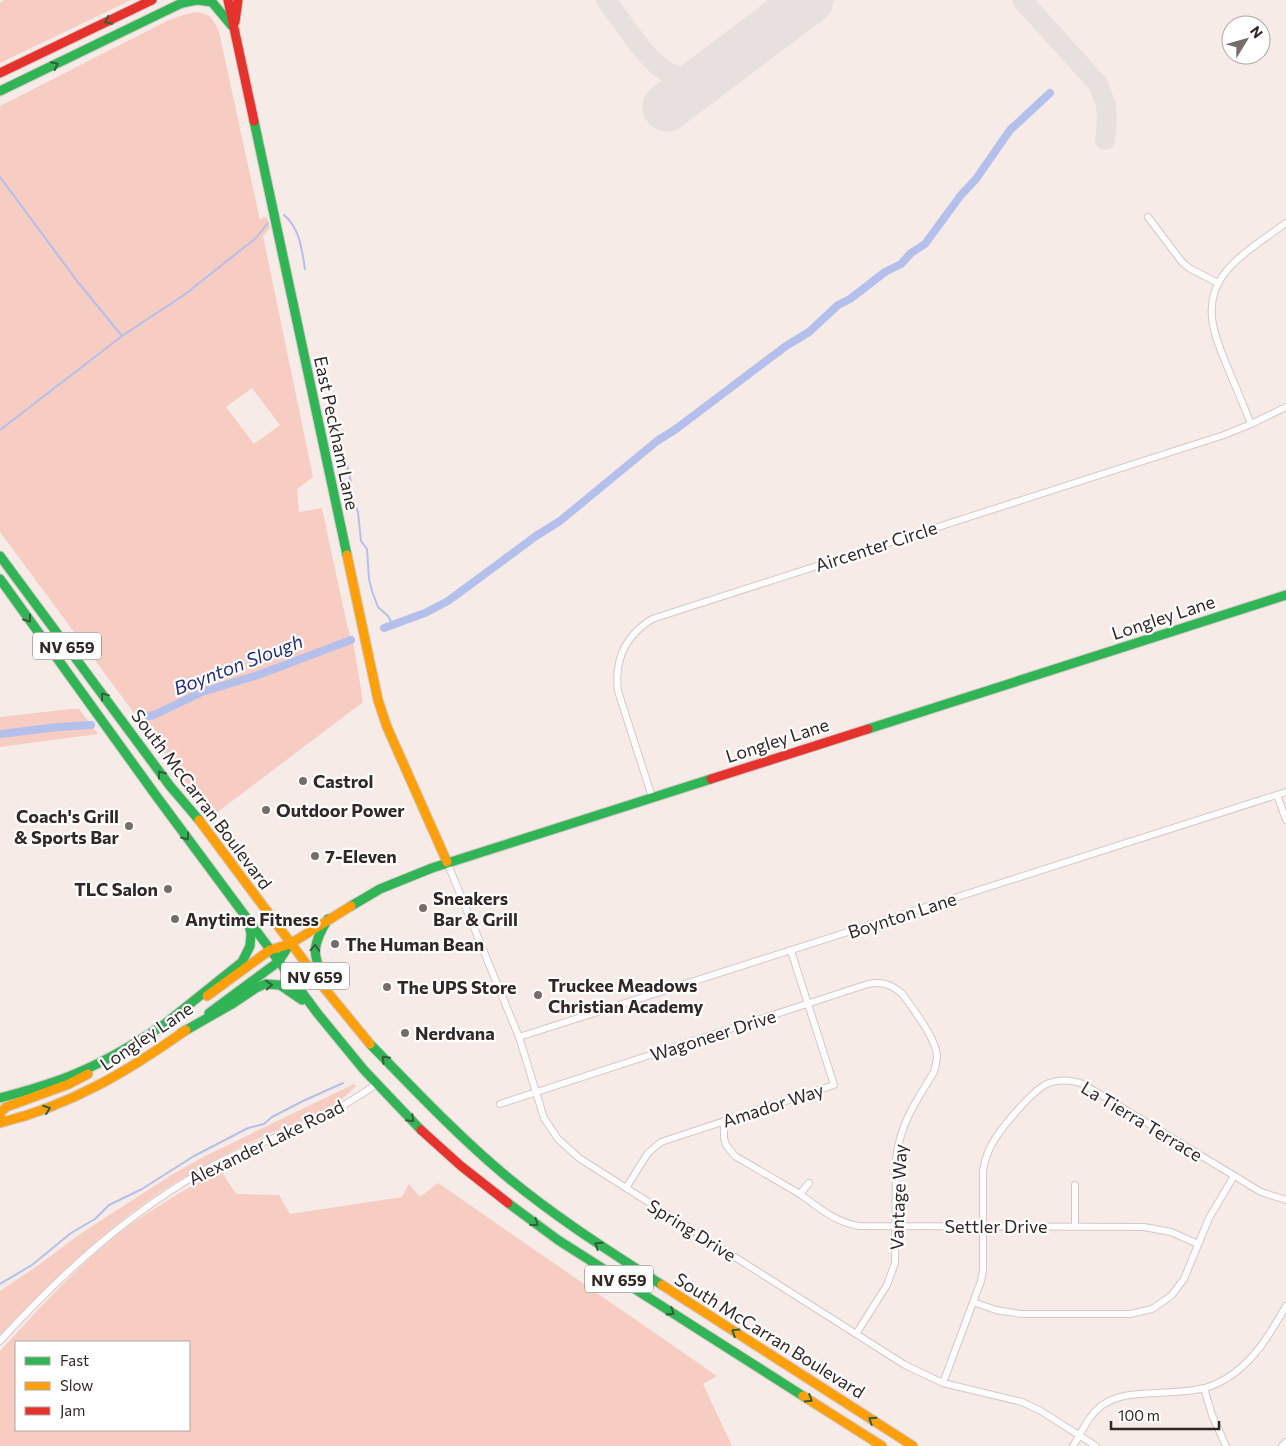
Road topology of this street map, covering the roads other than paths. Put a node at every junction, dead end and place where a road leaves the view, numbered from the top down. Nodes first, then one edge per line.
1 (152, 0) edge
2 (228, 0) edge
3 (238, 0) edge
4 (185, 2) edge
5 (234, 30) junction
6 (0, 73) edge
7 (0, 91) edge
8 (1148, 217) dead end
9 (1286, 223) edge
10 (1218, 283) junction
11 (1286, 407) edge
12 (1251, 424) junction
13 (0, 556) edge
14 (0, 573) edge
15 (0, 579) edge
16 (1286, 595) edge
17 (85, 670) junction
18 (1286, 792) edge
19 (1277, 795) junction
20 (652, 797) junction
21 (1286, 820) edge
22 (447, 862) junction
23 (244, 916) junction
24 (328, 919) junction
25 (290, 944) junction
26 (270, 950) junction
27 (791, 950) junction
28 (278, 962) junction
29 (889, 985) joint
30 (808, 1004) junction
31 (340, 1008) junction
32 (318, 1014) junction
33 (161, 1027) junction
34 (181, 1033) junction
35 (519, 1037) junction
36 (115, 1055) junction
37 (377, 1084) junction
38 (536, 1092) junction
39 (0, 1098) edge
40 (500, 1104) dead end
41 (724, 1121) junction
42 (0, 1122) edge
43 (1234, 1176) junction
44 (809, 1183) dead end
45 (1075, 1185) dead end
46 (626, 1188) junction
47 (800, 1194) junction
48 (1286, 1200) edge
49 (896, 1226) junction
50 (983, 1226) junction
51 (1075, 1226) junction
52 (1198, 1244) junction
53 (973, 1302) junction
54 (1286, 1306) edge
55 (856, 1334) junction
56 (0, 1341) edge
57 (943, 1383) junction
58 (1204, 1388) junction
59 (1080, 1436) junction
60 (1286, 1442) edge
61 (882, 1446) edge
62 (914, 1446) edge
63 (1073, 1446) edge
64 (1096, 1446) edge
65 (1226, 1446) edge
66 (1282, 1446) edge

1 -> 6 main road
2 - 5 main road, East Peckham Lane
3 - 5 main road
4 - 5 main road
7 -> 4 main road
5 - 22 main road, East Peckham Lane
8 - 10 street
9 - 10 street
10 - 12 street
11 - 12 street, Aircenter Circle
12 - 20 street, Aircenter Circle
13 - 17 main road, South McCarran Boulevard / NV 659
14 - 17 main road
15 -> 23 main road, South McCarran Boulevard / NV 659
16 - 20 main road, Longley Lane
25 -> 17 main road, South McCarran Boulevard / NV 659
18 - 19 street, Boynton Lane
19 - 21 street
19 - 27 street, Boynton Lane
20 - 22 main road, Longley Lane
22 - 24 main road, Longley Lane
22 - 35 street, Spring Drive
23 - 26 main road, South McCarran Boulevard / NV 659
23 - 33 main road
24 - 25 main road, Longley Lane
31 -> 24 main road
25 - 26 main road, Longley Lane
25 - 28 main road, Longley Lane
25 - 31 main road, South McCarran Boulevard / NV 659
26 - 28 main road, South McCarran Boulevard / NV 659
26 - 33 main road, Longley Lane
27 - 30 street, Amador Way
27 - 35 street, Boynton Lane
28 - 32 main road, South McCarran Boulevard / NV 659
28 - 34 main road, Longley Lane
29 - 30 street, Wagoneer Drive
29 - 49 street, Vantage Way
30 - 38 street, Wagoneer Drive
30 - 41 street, Amador Way
62 -> 31 main road, South McCarran Boulevard / NV 659
34 -> 32 main road
32 - 37 main road, South McCarran Boulevard / NV 659
33 - 36 main road, Longley Lane
42 -> 34 main road, Longley Lane
35 - 38 street, Spring Drive
36 - 39 main road, Longley Lane
36 - 42 main road
37 - 56 street, Alexander Lake Road
37 -> 61 main road, South McCarran Boulevard / NV 659
38 - 40 street, Wagoneer Drive
38 - 46 street, Spring Drive
41 - 46 street, Amador Way
41 - 47 street, Settler Drive
43 - 48 street, La Tierra Terrace
43 - 50 street, La Tierra Terrace
43 - 52 street
44 - 47 street
45 - 51 street
46 - 55 street, Spring Drive
47 - 49 street, Settler Drive
49 - 50 street, Settler Drive
49 - 55 street, Vantage Way
50 - 51 street, Settler Drive
50 - 53 street, La Tierra Terrace
51 - 52 street, Settler Drive
52 - 53 street
53 - 57 street, La Tierra Terrace
54 - 58 street
55 - 57 street, Spring Drive
57 - 59 street, Spring Drive
58 - 59 street
58 - 65 street
59 - 63 street
59 - 64 street, Spring Drive
60 - 66 street

